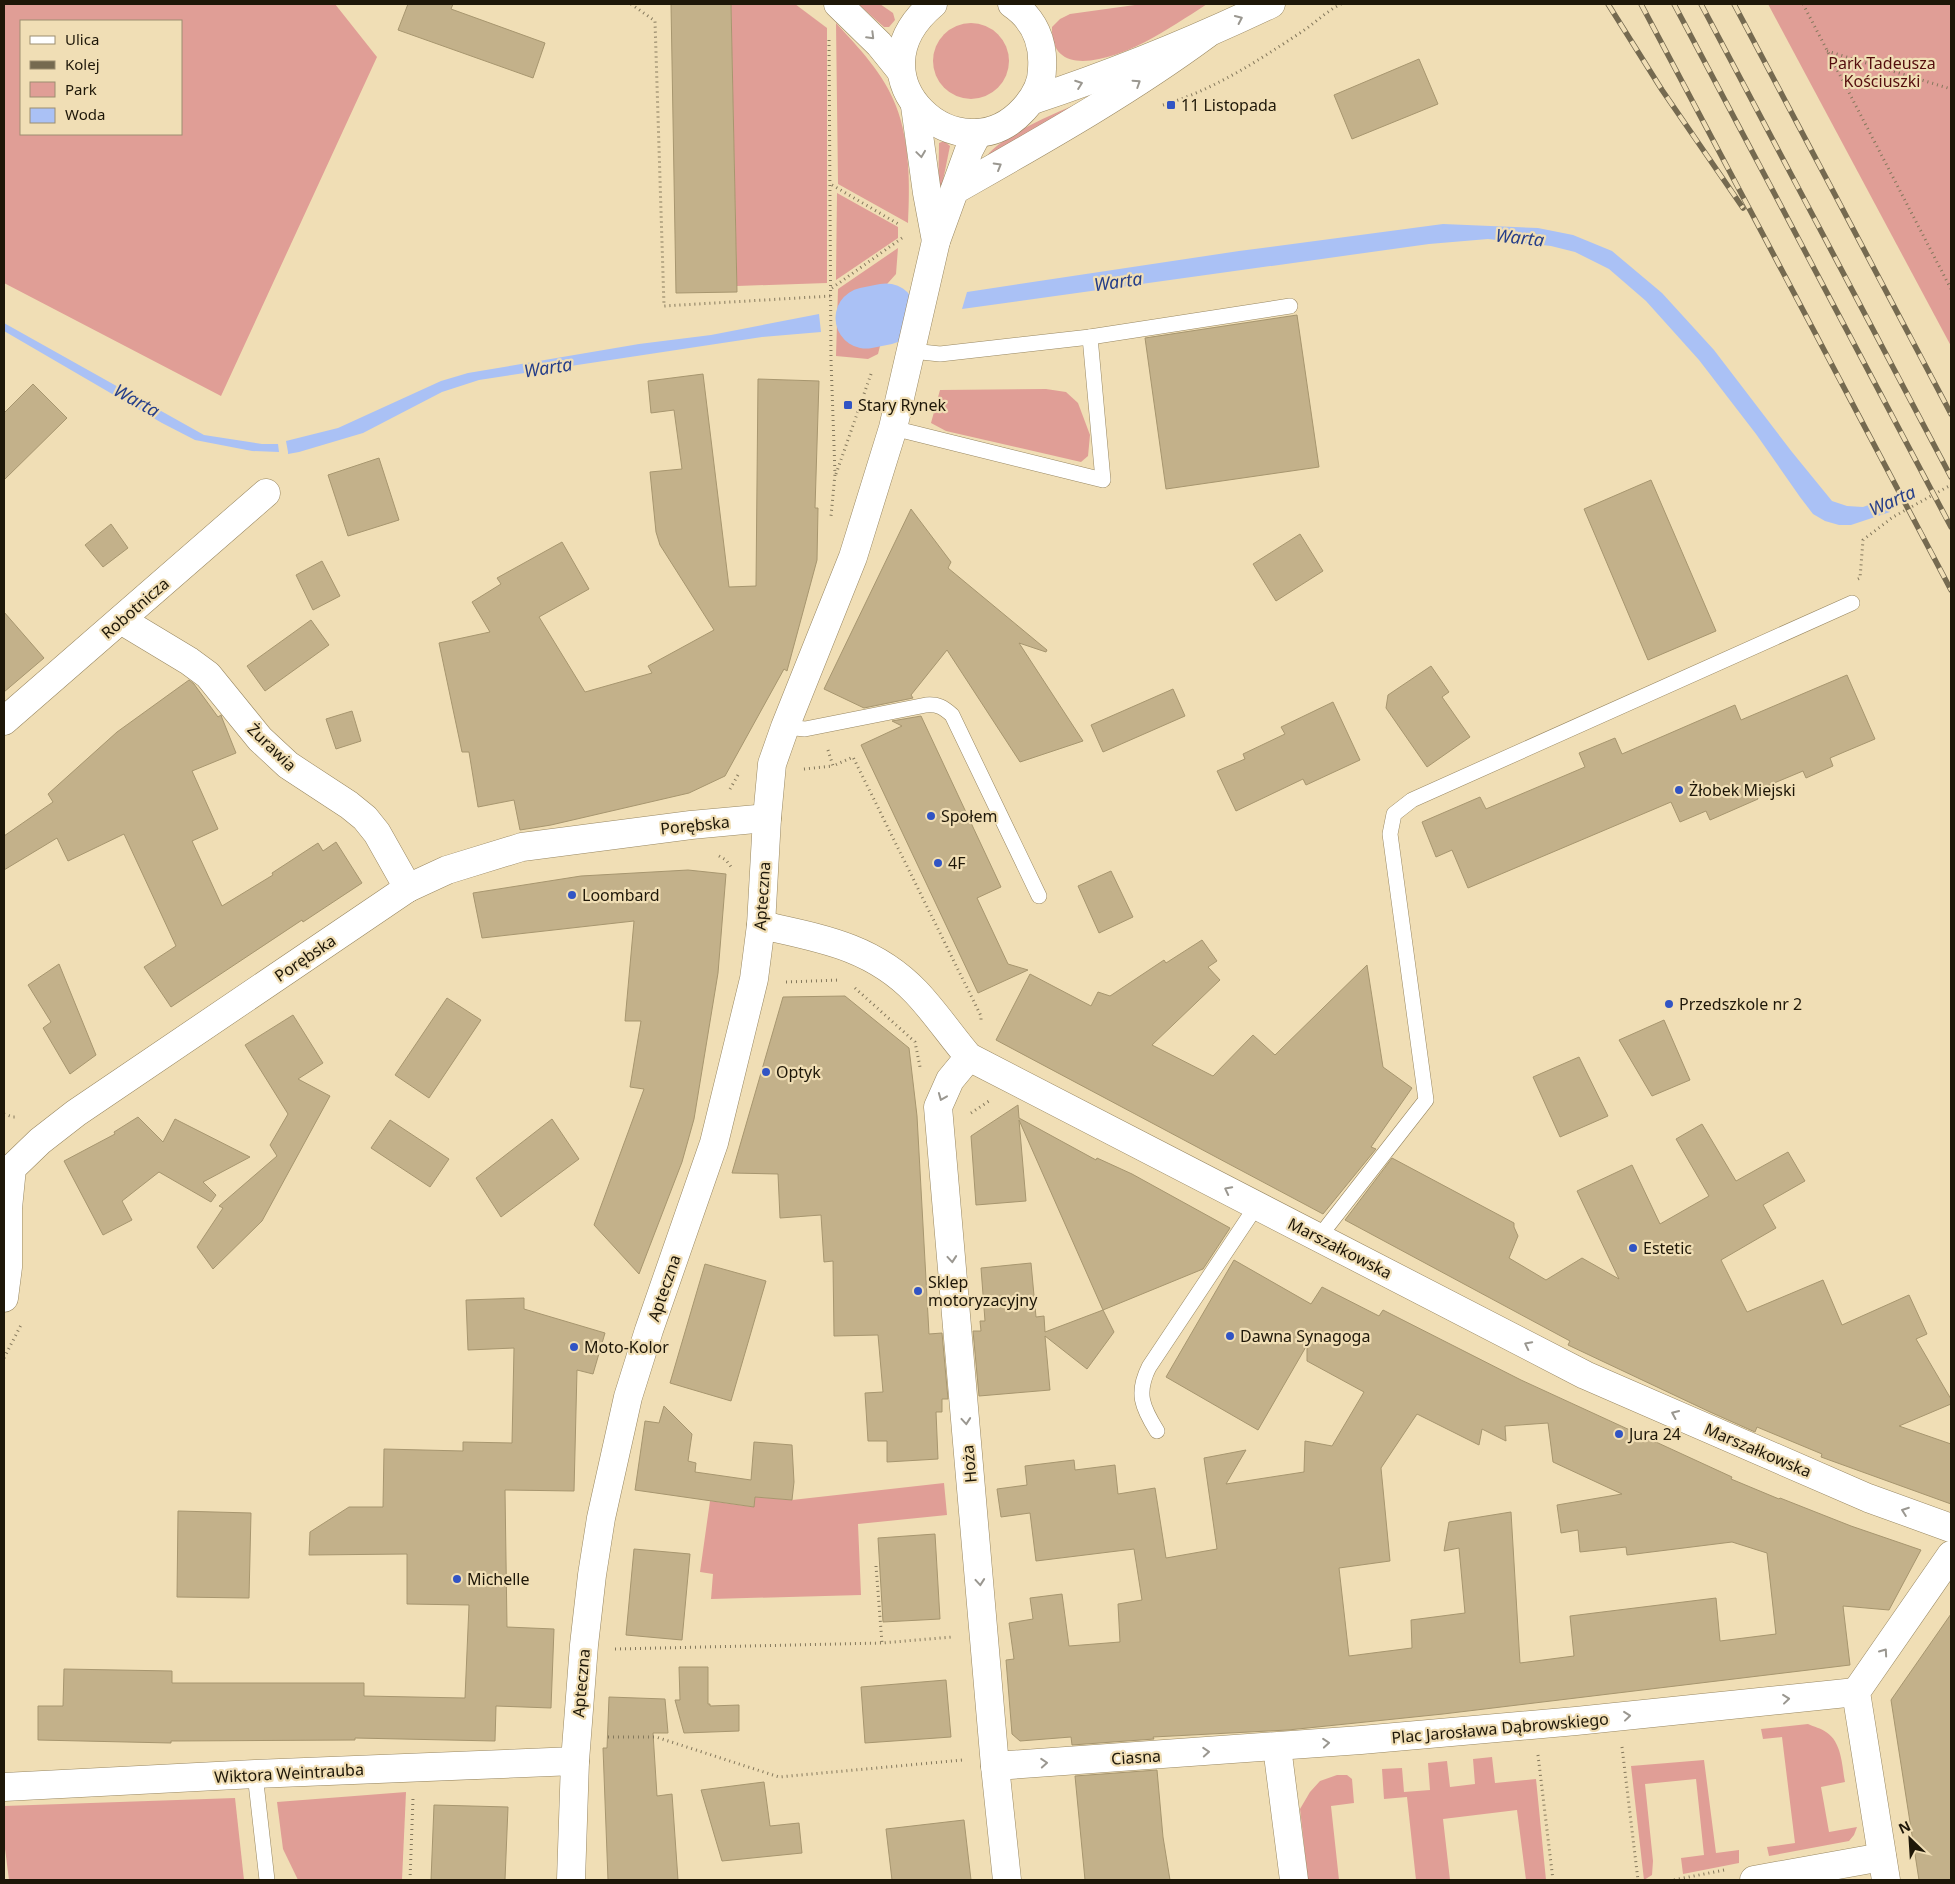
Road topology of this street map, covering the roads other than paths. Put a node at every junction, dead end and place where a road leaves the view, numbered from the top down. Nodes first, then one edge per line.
1 (838, 4) edge
2 (933, 4) edge
3 (1012, 4) edge
4 (1271, 4) edge
5 (1207, 34) junction
6 (900, 70) junction
7 (1033, 100) junction
8 (915, 106) junction
9 (978, 133) junction
10 (956, 190) junction
11 (936, 241) junction
12 (1290, 306) dead end
13 (1090, 337) junction
14 (913, 345) junction
15 (893, 428) junction
16 (266, 493) dead end
17 (1846, 606) road end
18 (121, 620) junction
19 (4, 721) edge
20 (785, 727) junction
21 (767, 818) junction
22 (408, 888) junction
23 (1040, 896) dead end
24 (760, 925) junction
25 (969, 1057) junction
26 (8, 1163) edge
27 (1257, 1205) junction
28 (1319, 1237) junction
29 (4, 1298) edge
30 (1157, 1431) dead end
31 (1951, 1528) edge
32 (1951, 1555) edge
33 (1856, 1692) junction
34 (1277, 1748) junction
35 (575, 1761) junction
36 (995, 1766) junction
37 (255, 1774) junction
38 (4, 1787) edge
39 (1884, 1869) edge
40 (267, 1880) edge
41 (571, 1880) edge
42 (1007, 1880) edge
43 (1294, 1880) edge
44 (1754, 1880) edge

1 -> 6 street
2 - 6 street
3 - 7 street
5 -> 4 street
7 -> 5 street
10 -> 5 street
6 - 8 street
7 - 9 street
8 - 9 street
8 -> 11 street
9 - 10 street
10 - 11 street
11 - 14 street
12 - 13 lane
13 - 14 lane
13 - 15 lane
14 - 15 street
15 - 20 street
16 - 18 street, Robotnicza
17 - 28 lane
18 - 19 street, Robotnicza
18 - 22 street, Żurawia
20 - 21 street
20 - 23 lane
21 - 22 street, Porębska
21 - 24 street, Apteczna
22 - 26 street, Porębska
24 - 25 street, Marszałkowska
24 - 35 street, Apteczna
27 -> 25 street, Marszałkowska
25 -> 36 street, Hoża
26 - 29 street, Porębska
27 - 28 street, Marszałkowska
27 - 30 lane
31 -> 28 street, Marszałkowska
33 -> 32 street
34 -> 33 street, Plac Jarosława Dąbrowskiego
33 - 39 street
36 -> 34 street, Ciasna
34 - 43 street
35 - 37 street, Wiktora Weintrauba
35 - 41 street, Apteczna
36 - 42 street, Hoża
37 - 38 street, Wiktora Weintrauba
37 - 40 lane
39 - 44 street

